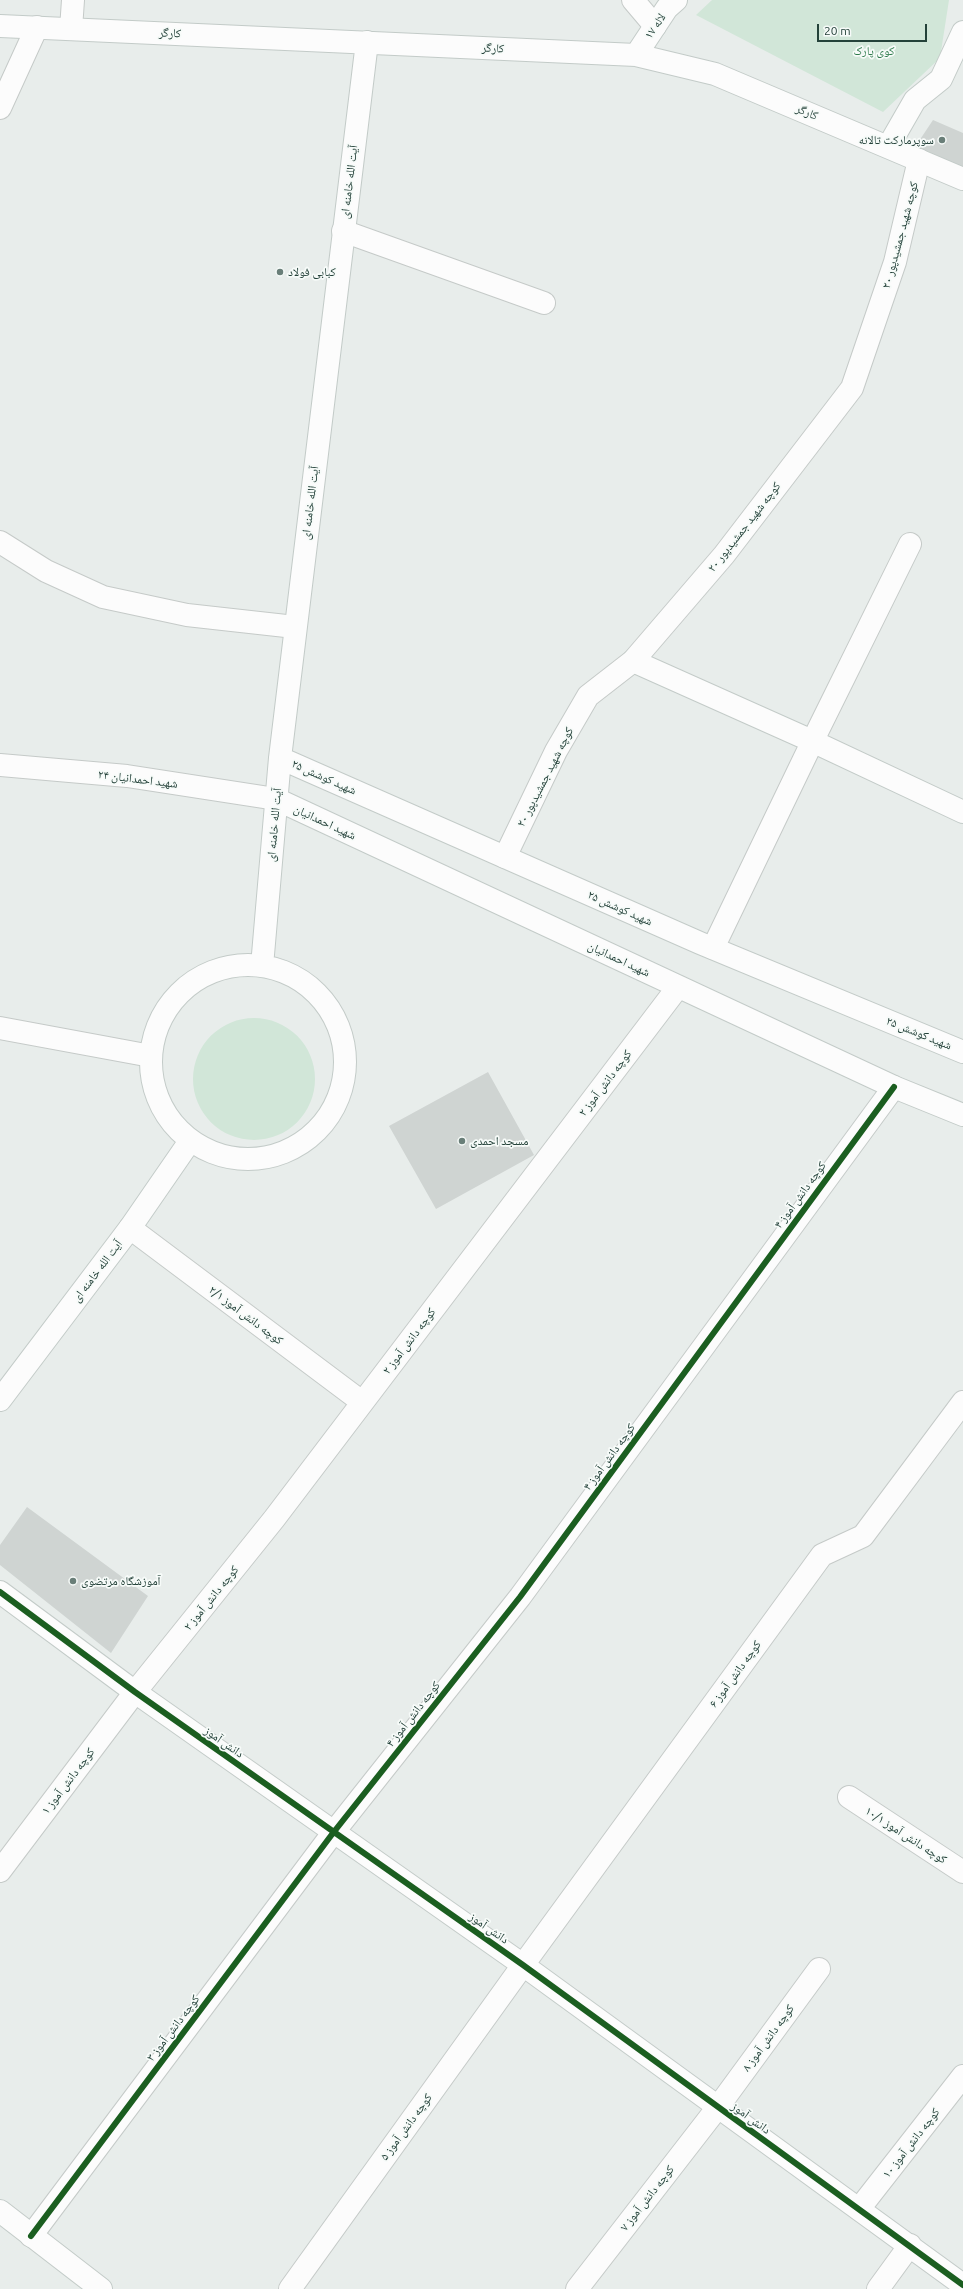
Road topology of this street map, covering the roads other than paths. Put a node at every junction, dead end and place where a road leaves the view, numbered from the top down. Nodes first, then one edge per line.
1 (73, 0) edge
2 (633, 0) edge
3 (676, 0) edge
4 (0, 26) edge
5 (655, 26) junction
6 (37, 27) junction
7 (71, 29) junction
8 (963, 32) edge
9 (367, 42) junction
10 (636, 55) junction
11 (0, 108) edge
12 (888, 147) junction
13 (919, 160) junction
14 (963, 179) edge
15 (343, 231) junction
16 (544, 303) dead end
17 (0, 542) edge
18 (910, 544) dead end
19 (295, 627) junction
20 (633, 661) junction
21 (812, 741) junction
22 (280, 758) junction
23 (0, 765) edge
24 (276, 799) junction
25 (963, 812) edge
26 (505, 857) junction
27 (713, 948) junction
28 (262, 966) junction
29 (678, 987) junction
30 (0, 1028) edge
31 (963, 1052) edge
32 (151, 1056) junction
33 (894, 1087) junction
34 (963, 1115) edge
35 (190, 1140) junction
36 (130, 1228) junction
37 (0, 1400) edge
38 (362, 1402) junction
39 (963, 1402) edge
40 (0, 1592) edge
41 (135, 1692) junction
42 (848, 1797) dead end
43 (333, 1833) junction
44 (0, 1870) edge
45 (963, 1872) edge
46 (522, 1965) junction
47 (819, 1970) dead end
48 (963, 2076) edge
49 (718, 2107) junction
50 (859, 2209) junction
51 (0, 2211) edge
52 (31, 2236) junction
53 (910, 2245) junction
54 (963, 2285) edge
55 (101, 2289) edge
56 (290, 2289) edge
57 (577, 2289) edge
58 (878, 2289) edge

1 - 7 street
2 - 5 street
3 - 5 street, لاله ۱۷
4 - 6 street, کارگر
5 - 10 street, لاله ۱۷
6 - 7 street, کارگر
6 - 11 street
7 - 9 street, کارگر
8 - 12 street
9 - 10 street, کارگر
9 - 15 street, آیت الله خامنه ای
10 - 12 street, کارگر
12 - 13 street, کارگر
13 - 14 street, کارگر
13 - 20 street, کوچه شهید جمشیدپور ۲۰
15 - 16 street
15 - 19 street, آیت الله خامنه ای
17 - 19 street
18 - 21 street
19 - 22 street, آیت الله خامنه ای
20 - 21 street
20 - 26 street, کوچه شهید جمشیدپور ۲۰
21 - 25 street
21 - 27 street
22 - 24 street, آیت الله خامنه ای
22 - 26 street, شهید کوشش ۲۵
23 - 24 street, شهید احمدانیان ۲۴
24 - 28 street, آیت الله خامنه ای
24 - 29 street, شهید احمدانیان
26 - 27 street, شهید کوشش ۲۵
27 - 31 street, شهید کوشش ۲۵
28 - 32 street
28 - 35 street
29 - 33 street, شهید احمدانیان
29 - 38 street, کوچه دانش آموز ۲
30 - 32 street
32 - 35 street
33 - 34 street, شهید احمدانیان
33 - 43 street, کوچه دانش آموز ۴
35 - 36 street, آیت الله خامنه ای
36 - 37 street, آیت الله خامنه ای
36 - 38 street, کوچه دانش آموز ۲/۱
38 - 41 street, کوچه دانش آموز ۲
39 - 46 street, کوچه دانش آموز ۶
40 - 41 street, دانش آموز
41 - 43 street, دانش آموز
41 - 44 street, کوچه دانش آموز ۱
42 - 45 street, کوچه دانش آموز ۱۰/۱
43 - 46 street, دانش آموز
43 - 52 street, کوچه دانش آموز ۳
46 - 49 street, دانش آموز
46 - 56 street, کوچه دانش آموز ۵
47 - 49 street, کوچه دانش آموز ۸
48 - 50 street, کوچه دانش آموز ۱۰
49 - 50 street, دانش آموز
49 - 57 street, کوچه دانش آموز ۷
50 - 53 street, دانش آموز
51 - 52 street
52 - 55 street
53 - 54 street, دانش آموز
53 - 58 street

